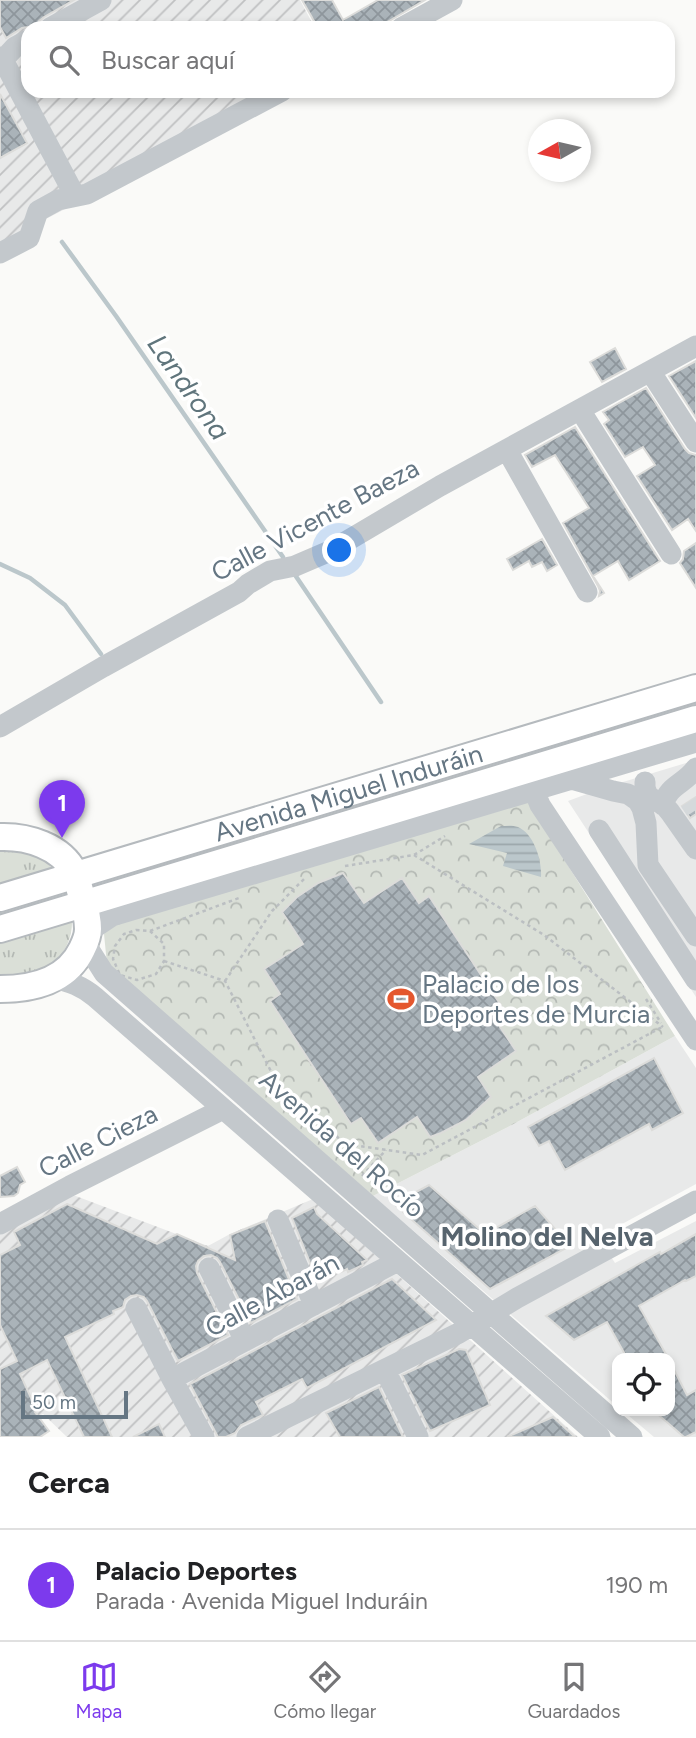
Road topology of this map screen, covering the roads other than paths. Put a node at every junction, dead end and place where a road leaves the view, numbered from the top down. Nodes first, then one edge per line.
1 (101, 0) edge
2 (442, 3) edge
3 (63, 21) edge
4 (412, 21) edge
5 (21, 44) edge
6 (1, 60) edge
7 (21, 97) edge
8 (22, 98) edge
9 (269, 98) edge
10 (75, 196) junction
11 (0, 253) edge
12 (696, 346) edge
13 (650, 371) junction
14 (580, 410) junction
15 (696, 442) edge
16 (506, 450) junction
17 (671, 554) dead end
18 (587, 592) dead end
19 (696, 688) edge
20 (696, 719) edge
21 (0, 727) edge
22 (696, 742) edge
23 (696, 768) edge
24 (571, 779) junction
25 (645, 782) dead end
26 (534, 790) junction
27 (663, 805) junction
28 (599, 830) dead end
29 (0, 837) edge
30 (696, 849) edge
31 (75, 875) junction
32 (0, 898) edge
33 (84, 903) junction
34 (0, 929) edge
35 (696, 936) edge
36 (87, 937) junction
37 (54, 978) junction
38 (696, 980) edge
39 (0, 989) edge
40 (696, 1040) edge
41 (238, 1089) junction
42 (223, 1109) junction
43 (696, 1201) edge
44 (278, 1220) dead end
45 (0, 1224) edge
46 (398, 1261) junction
47 (209, 1268) dead end
48 (314, 1305) junction
49 (136, 1308) dead end
50 (492, 1313) junction
51 (473, 1325) junction
52 (245, 1341) junction
53 (385, 1370) junction
54 (172, 1379) junction
55 (204, 1437) edge
56 (247, 1437) edge
57 (418, 1437) edge
58 (600, 1437) edge
59 (632, 1437) edge

1 - 3 street
2 - 4 street
5 - 6 street
6 - 7 street
8 - 10 street
9 - 10 street
10 - 11 street
12 - 13 street, Calle Vicente Baeza
13 - 14 street, Calle Vicente Baeza
13 - 15 street
14 - 16 street, Calle Vicente Baeza
14 - 17 street
16 - 18 street
16 - 21 street, Calle Vicente Baeza
19 - 31 main road, Avenida Miguel Induráin
20 - 33 main road, Avenida Miguel Induráin
22 - 24 street
23 - 27 street
24 - 26 street
24 - 35 street
25 - 27 street
26 - 36 street
26 - 40 street
27 - 30 street
28 - 38 street
29 - 31 main road
31 - 32 main road, Avenida Miguel Induráin
31 - 33 main road
33 - 34 main road, Avenida Miguel Induráin
33 - 36 main road
36 - 37 main road
36 - 41 street, Avenida del Rocío
37 - 39 main road
37 - 42 street, Avenida del Rocío
41 - 42 street
41 - 50 street, Avenida del Rocío
42 - 45 street, Calle Cieza
42 - 46 street, Avenida del Rocío
43 - 50 street
44 - 48 street
46 - 48 street, Calle Abarán
46 - 51 street, Avenida del Rocío
47 - 52 street
48 - 52 street, Calle Abarán
49 - 54 street
50 - 51 street
50 - 59 street, Avenida del Rocío
51 - 53 street
51 - 58 street, Avenida del Rocío
52 - 54 street, Calle Abarán
53 - 56 street
53 - 57 street
54 - 55 street

